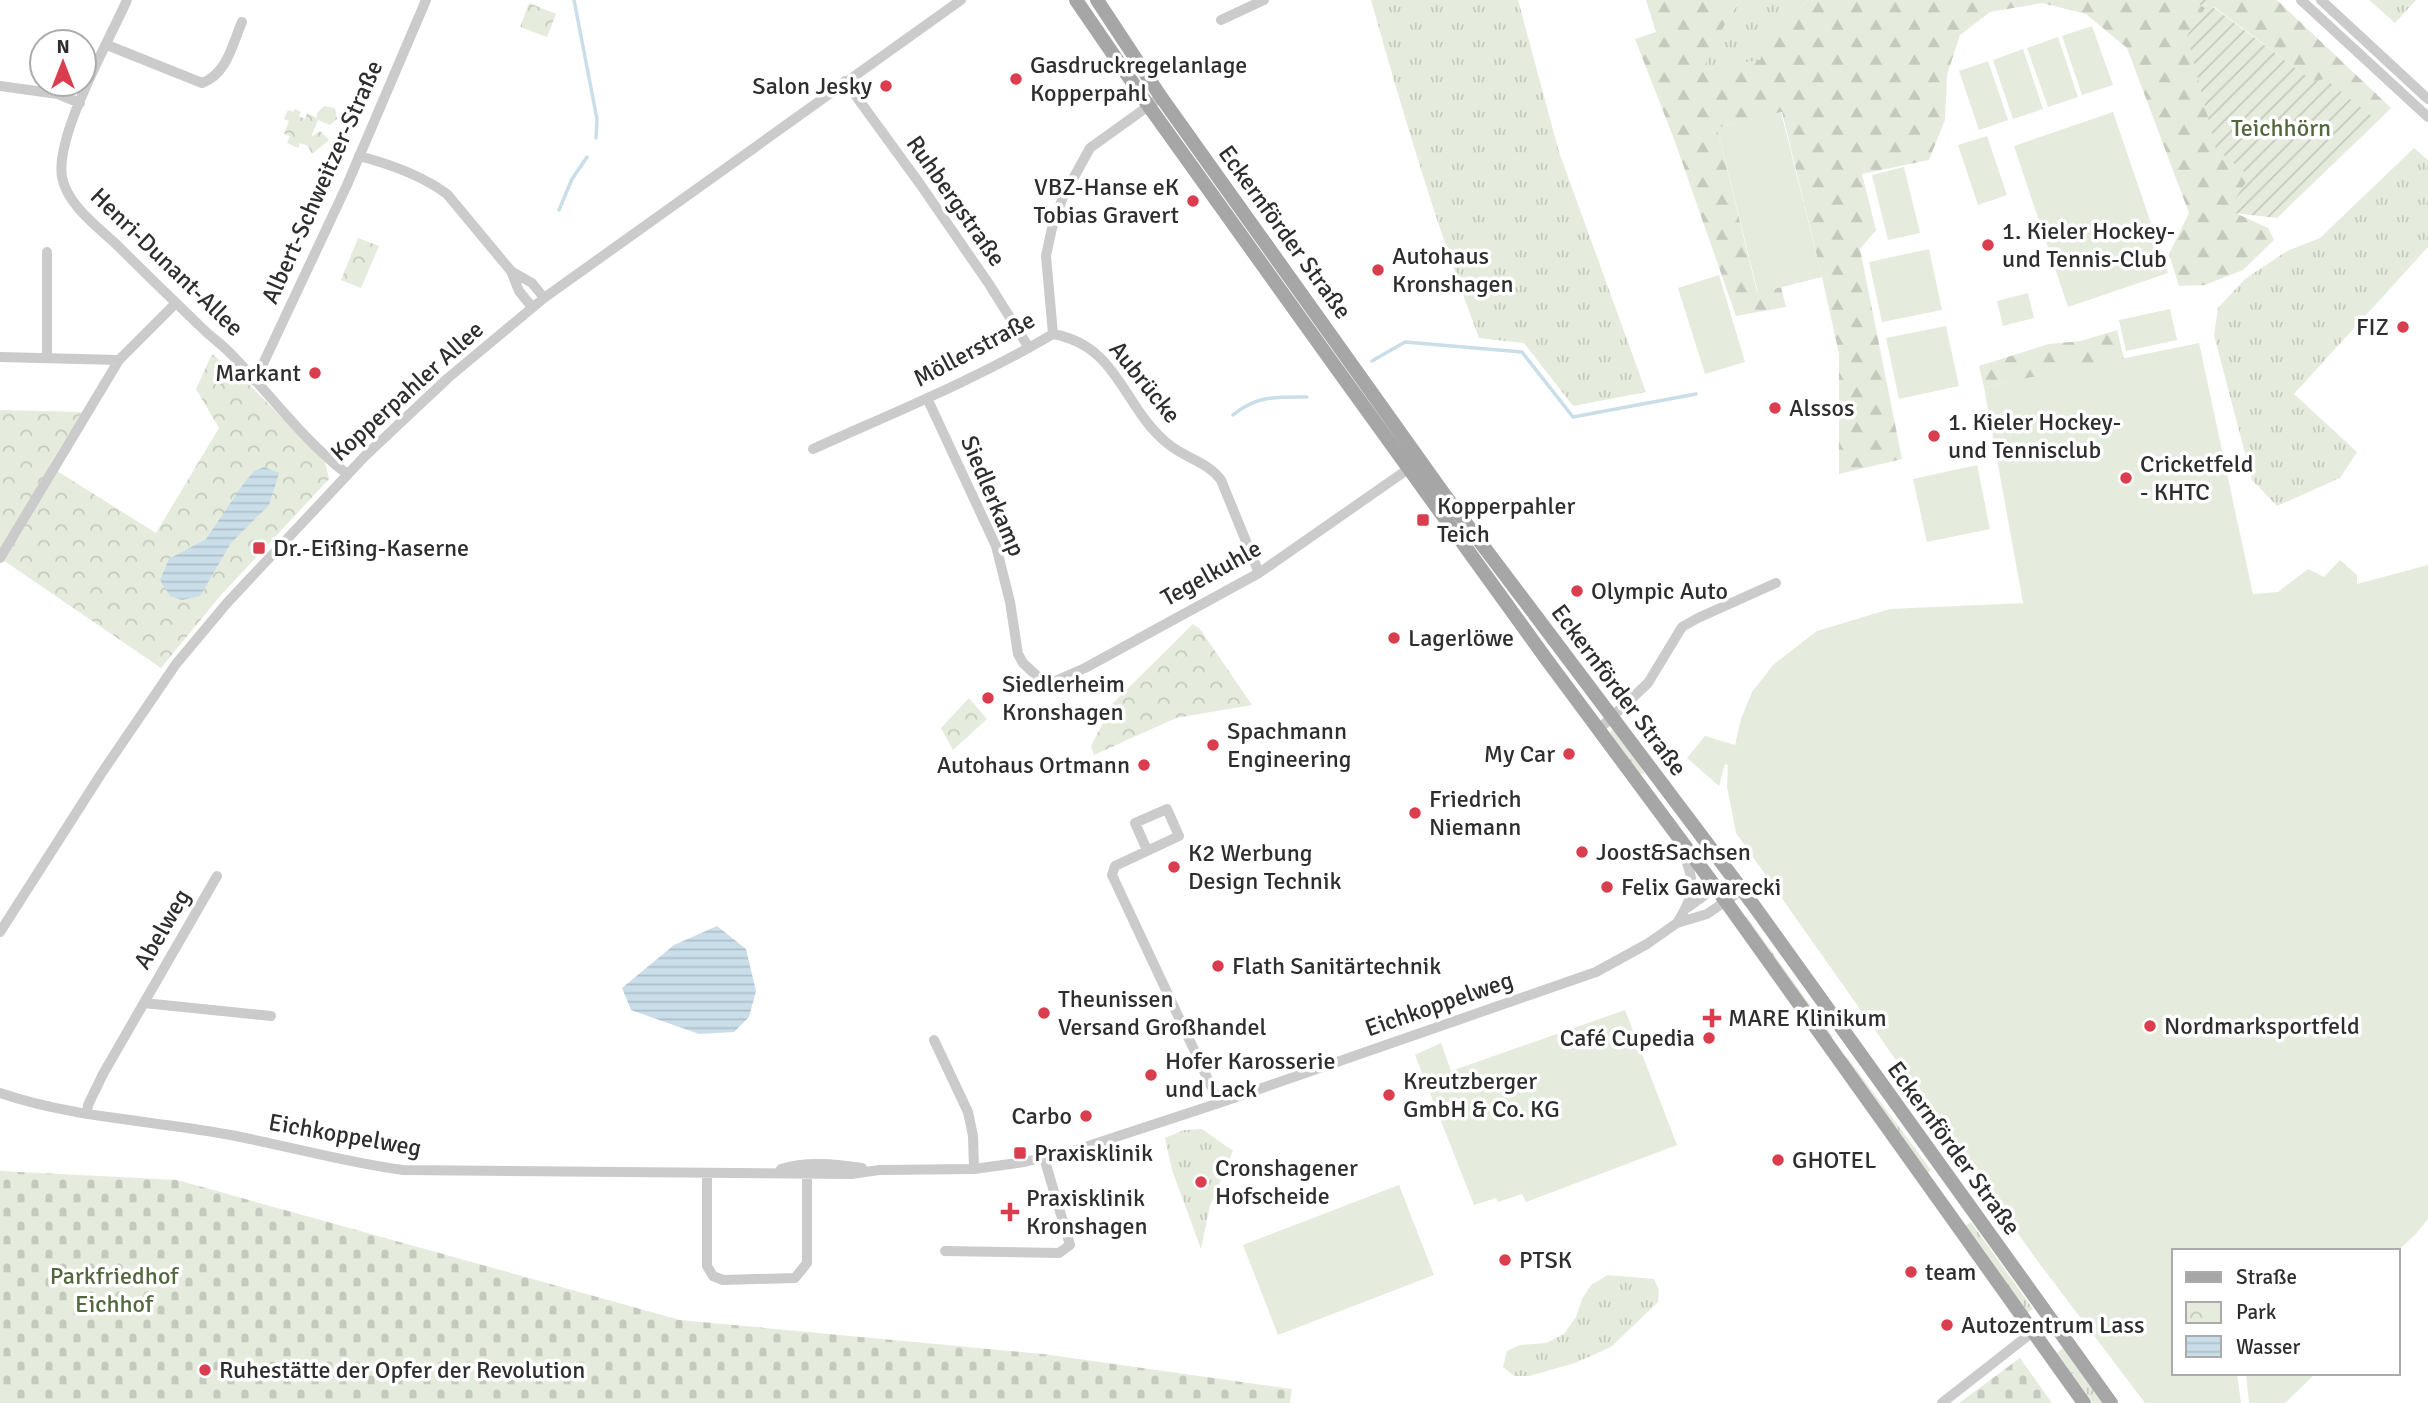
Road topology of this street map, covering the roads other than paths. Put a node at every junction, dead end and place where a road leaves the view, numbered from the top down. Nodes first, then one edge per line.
1 (127, 0) edge
2 (426, 0) edge
3 (961, 0) edge
4 (1076, 0) edge
5 (1097, 0) edge
6 (1264, 0) edge
7 (2301, 0) edge
8 (2321, 0) edge
9 (1221, 20) dead end
10 (242, 22) dead end
11 (107, 45) junction
12 (845, 81) junction
13 (0, 86) edge
14 (2428, 99) edge
15 (1155, 101) junction
16 (80, 103) junction
17 (2428, 117) edge
18 (359, 156) junction
19 (47, 252) dead end
20 (512, 271) junction
21 (544, 298) junction
22 (176, 303) junction
23 (533, 307) junction
24 (1053, 334) junction
25 (1029, 348) junction
26 (0, 357) edge
27 (47, 358) junction
28 (119, 360) junction
29 (255, 381) junction
30 (927, 398) junction
31 (813, 449) dead end
32 (1415, 465) junction
33 (347, 474) junction
34 (0, 558) edge
35 (1259, 573) junction
36 (1776, 583) dead end
37 (1018, 654) joint
38 (1611, 718) junction
39 (1599, 729) junction
40 (1682, 842) junction
41 (1147, 850) dead end
42 (216, 876) dead end
43 (1739, 886) junction
44 (1717, 888) junction
45 (1727, 902) junction
46 (1687, 908) junction
47 (1677, 923) junction
48 (0, 932) edge
49 (144, 1003) junction
50 (271, 1016) dead end
51 (934, 1040) dead end
52 (0, 1093) edge
53 (1219, 1103) junction
54 (87, 1114) junction
55 (1044, 1158) junction
56 (807, 1169) junction
57 (974, 1169) junction
58 (707, 1173) junction
59 (946, 1251) dead end
60 (2049, 1320) junction
61 (2033, 1332) junction
62 (1942, 1403) edge
63 (2084, 1403) edge
64 (2111, 1403) edge

1 - 11 street, Henri-Dunant-Allee
2 - 18 street, Albert-Schweitzer-Straße
3 - 12 street, Kopperpahler Allee
4 - 15 main road, Eckernförder Straße
5 - 15 main road, Eckernförder Straße
6 - 9 street
7 - 17 street
8 - 14 street
10 - 11 street
11 - 16 street, Henri-Dunant-Allee
12 - 21 street, Kopperpahler Allee
12 - 25 street, Ruhbergstraße
13 - 16 street
15 - 24 street, Möllerstraße
15 - 32 main road, Eckernförder Straße
16 - 22 street, Henri-Dunant-Allee
18 - 20 street
18 - 29 street, Albert-Schweitzer-Straße
19 - 27 street
20 - 21 street
20 - 23 street
21 - 23 street, Kopperpahler Allee
22 - 28 street
22 - 29 street, Henri-Dunant-Allee
23 - 33 street, Kopperpahler Allee
24 - 25 street, Möllerstraße
24 - 35 street, Aubrücke
25 - 30 street, Möllerstraße
26 - 27 street
27 - 28 street
28 - 34 street
29 - 33 street, Henri-Dunant-Allee
30 - 31 street, Möllerstraße
30 - 37 street, Siedlerkamp
32 - 35 street, Tegelkuhle
32 - 38 main road, Eckernförder Straße
32 - 39 main road, Eckernförder Straße
33 - 48 street, Kopperpahler Allee
35 - 37 street, Tegelkuhle
36 - 38 street
38 - 39 street
38 - 43 main road, Eckernförder Straße
39 - 40 main road, Eckernförder Straße
40 - 44 main road, Eckernförder Straße
40 - 46 street, Eichkoppelweg
41 - 53 street
42 - 49 street, Abelweg
43 - 44 street, Eichkoppelweg
43 - 45 street, Eichkoppelweg
43 - 60 main road, Eckernförder Straße
44 - 45 main road, Eckernförder Straße
44 - 46 street, Eichkoppelweg
45 - 47 street, Eichkoppelweg
45 - 61 main road, Eckernförder Straße
46 - 47 street, Eichkoppelweg
47 - 53 street, Eichkoppelweg
49 - 50 street, Abelweg
49 - 54 street, Abelweg
51 - 57 street
52 - 54 street, Eichkoppelweg
53 - 55 street, Eichkoppelweg
54 - 58 street, Eichkoppelweg
55 - 57 street, Eichkoppelweg
55 - 59 street
56 - 57 street, Eichkoppelweg
56 - 58 street, Eichkoppelweg
56 - 58 street
60 - 61 street
60 - 64 main road, Eckernförder Straße
61 - 62 street
61 - 63 main road, Eckernförder Straße

